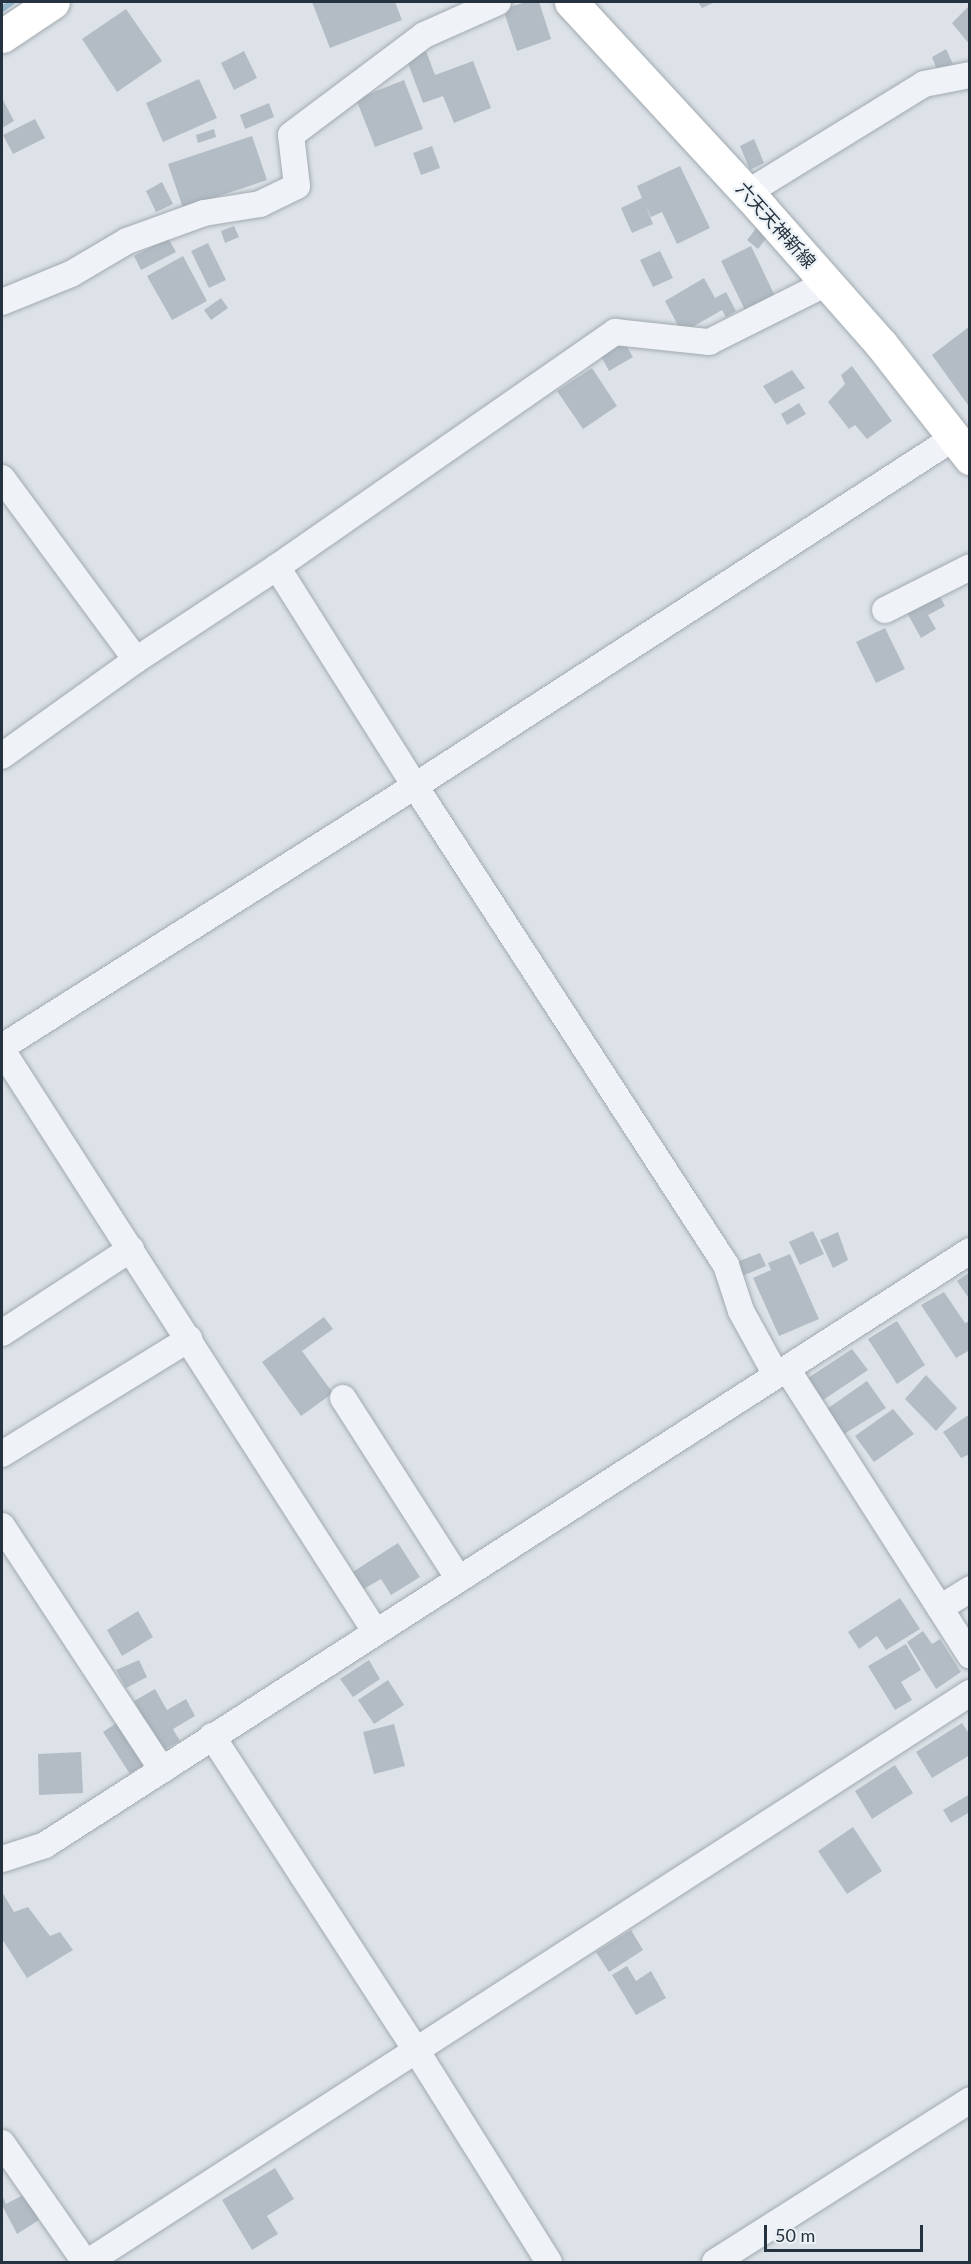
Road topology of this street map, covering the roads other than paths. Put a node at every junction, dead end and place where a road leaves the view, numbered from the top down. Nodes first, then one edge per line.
1 (53, 2) edge
2 (498, 2) edge
3 (571, 2) edge
4 (2, 36) edge
5 (969, 75) edge
6 (747, 193) junction
7 (827, 283) junction
8 (2, 302) edge
9 (963, 444) edge
10 (2, 478) edge
11 (277, 567) junction
12 (969, 567) edge
13 (885, 610) dead end
14 (136, 660) junction
15 (2, 756) edge
16 (415, 786) junction
17 (2, 1049) edge
18 (130, 1249) junction
19 (969, 1251) edge
20 (2, 1332) edge
21 (189, 1339) junction
22 (781, 1372) junction
23 (343, 1398) dead end
24 (2, 1454) edge
25 (2, 1527) edge
26 (9, 1555) edge
27 (458, 1578) junction
28 (969, 1589) edge
29 (940, 1608) junction
30 (375, 1631) junction
31 (969, 1655) edge
32 (969, 1693) edge
33 (212, 1736) junction
34 (162, 1770) junction
35 (2, 1859) edge
36 (417, 2050) junction
37 (969, 2100) edge
38 (2, 2143) edge
39 (87, 2262) edge
40 (549, 2262) edge
41 (715, 2262) edge

1 - 4 main road
2 - 8 street
3 - 6 main road, 六天天神新線
5 - 6 street
6 - 7 main road, 六天天神新線
7 - 9 main road, 六天天神新線
7 - 11 street
9 - 16 street
10 - 14 street
11 - 14 street
11 - 16 street
12 - 13 street
14 - 15 street
16 - 17 street
16 - 22 street
17 - 18 street
18 - 20 street
18 - 21 street
19 - 22 street
21 - 24 street
21 - 30 street
22 - 27 street
22 - 29 street
23 - 27 street
25 - 26 street
26 - 34 street
27 - 30 street
28 - 29 street
29 - 31 street
30 - 33 street
32 - 36 street
33 - 34 street
33 - 36 street
34 - 35 street
36 - 39 street
36 - 40 street
37 - 41 street
38 - 39 street

